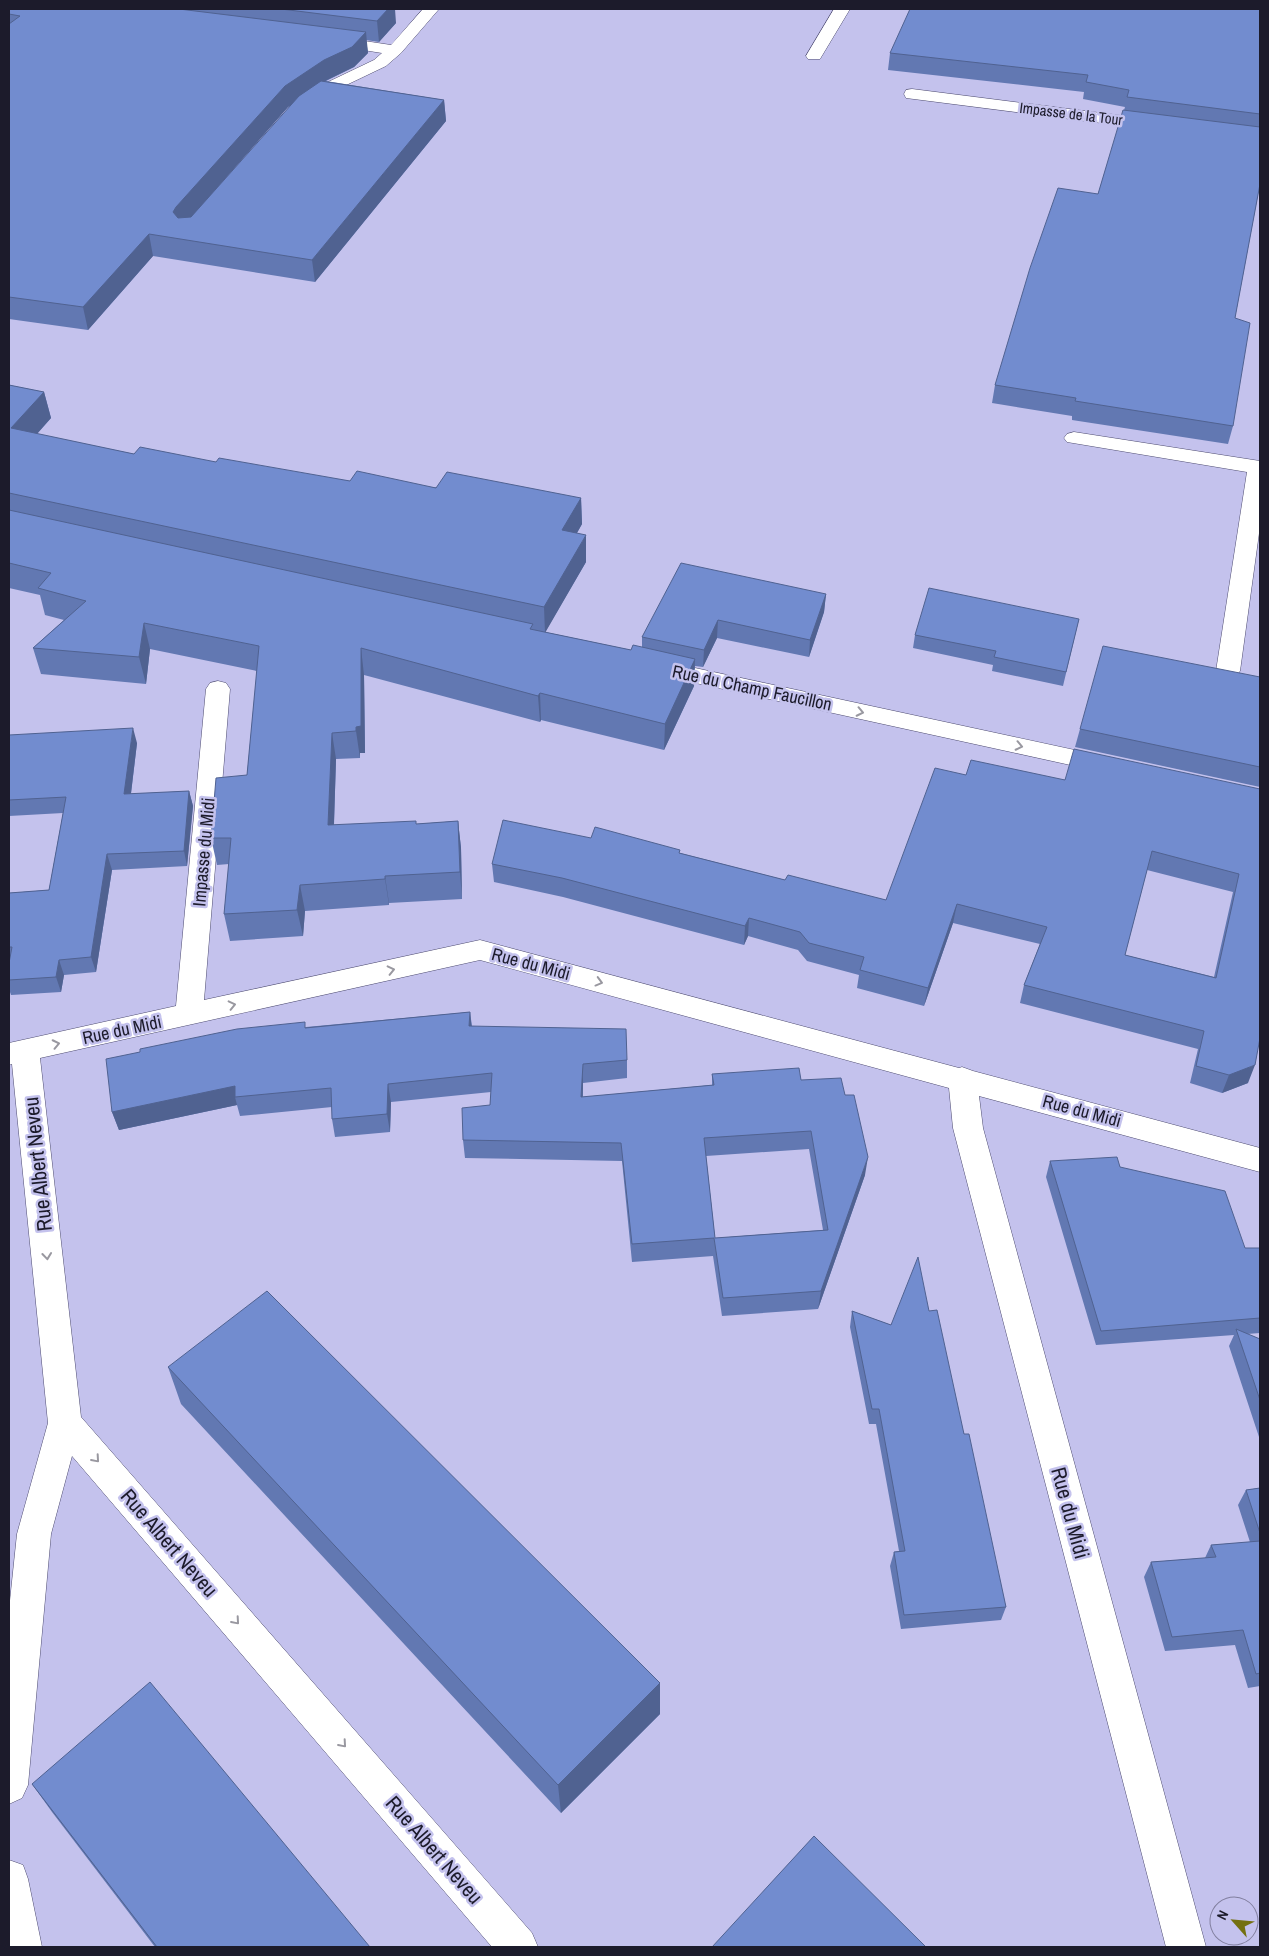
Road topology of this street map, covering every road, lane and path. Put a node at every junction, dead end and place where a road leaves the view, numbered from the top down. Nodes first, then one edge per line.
1 (431, 9) edge
2 (842, 9) edge
3 (320, 40) edge
4 (395, 50) junction
5 (814, 56) dead end
6 (912, 94) dead end
7 (295, 112) edge
8 (1173, 127) edge
9 (1074, 438) dead end
10 (639, 664) edge
11 (1228, 671) edge
12 (218, 689) dead end
13 (1124, 769) edge
14 (189, 1015) junction
15 (17, 1053) edge
16 (962, 1078) junction
17 (1260, 1160) edge
18 (65, 1423) junction
19 (9, 1785) edge
20 (9, 1879) edge
21 (22, 1947) edge
22 (518, 1947) edge
23 (1186, 1947) edge

1 - 4 street
2 - 5 street
3 - 4 street
4 - 7 street
6 - 8 street, Impasse de la Tour
9 - 11 street
10 -> 13 street, Rue du Champ Faucillon
12 - 14 street, Impasse du Midi
15 -> 14 street, Rue du Midi
14 -> 16 street, Rue du Midi
15 -> 18 street, Rue Albert Neveu
16 - 17 street, Rue du Midi
16 - 23 street, Rue du Midi
18 - 19 street
18 -> 22 street, Rue Albert Neveu
20 - 21 street

